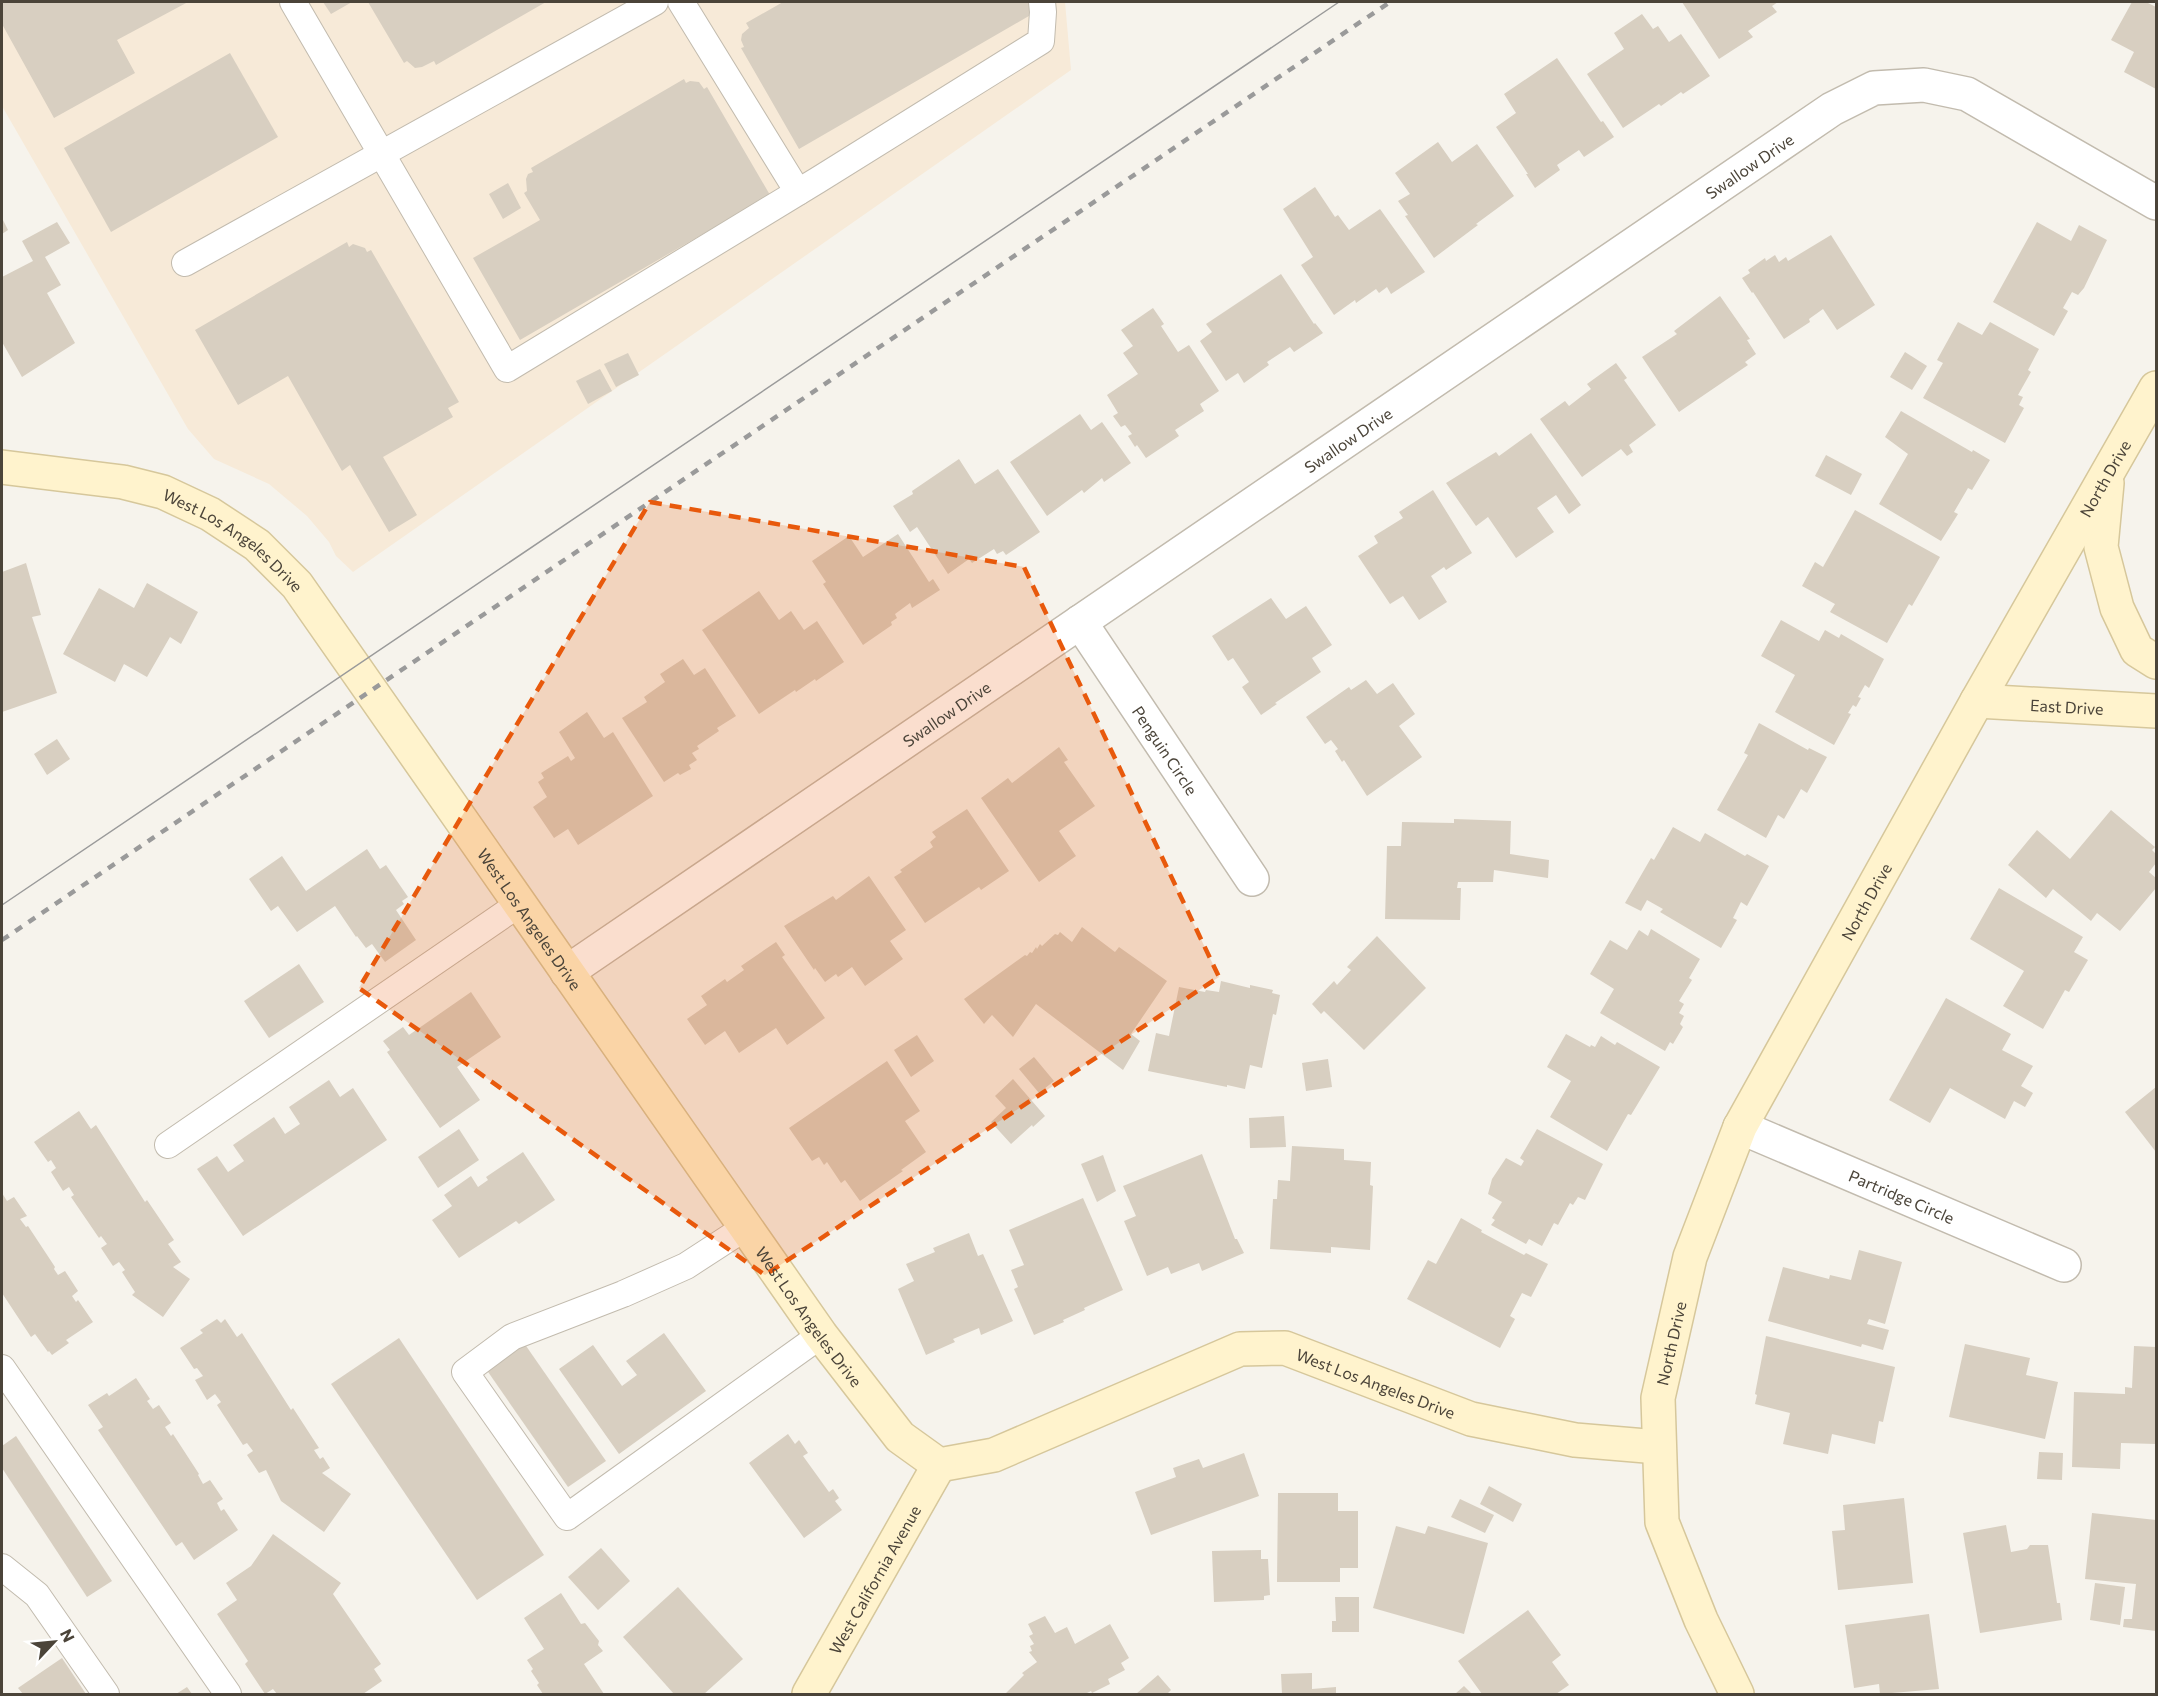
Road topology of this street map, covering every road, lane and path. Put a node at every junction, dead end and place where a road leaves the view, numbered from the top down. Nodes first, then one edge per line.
1 (293, 2) edge
2 (655, 2) edge
3 (681, 2) edge
4 (1042, 2) edge
5 (383, 153) junction
6 (798, 192) junction
7 (2157, 203) edge
8 (185, 263) dead end
9 (2157, 388) edge
10 (2, 467) edge
11 (2108, 473) junction
12 (1080, 622) junction
13 (2157, 662) edge
14 (1977, 701) junction
15 (2157, 711) edge
16 (1252, 879) dead end
17 (519, 904) junction
18 (567, 972) junction
19 (1740, 1127) junction
20 (168, 1145) dead end
21 (746, 1227) junction
22 (2064, 1265) dead end
23 (821, 1335) junction
24 (2, 1368) edge
25 (1658, 1447) junction
26 (939, 1465) junction
27 (2, 1567) edge
28 (106, 1695) edge
29 (228, 1695) edge
30 (808, 1695) edge
31 (1737, 1695) edge

1 - 5 lane
2 - 5 lane
3 - 6 lane
4 - 6 lane
5 - 6 lane
5 - 8 lane
7 - 12 street, Swallow Drive
9 - 11 street, North Drive
10 - 17 street, West Los Angeles Drive
11 - 13 street
11 - 14 street, North Drive
12 - 16 street, Penguin Circle
12 - 18 street, Swallow Drive
14 - 15 street, East Drive
14 - 19 street, North Drive
17 - 18 street, West Los Angeles Drive
17 - 20 lane
18 - 21 street, West Los Angeles Drive
19 - 22 street, Partridge Circle
19 - 25 street, North Drive
21 - 23 street, West Los Angeles Drive
21 - 23 lane
23 - 26 street, West Los Angeles Drive
24 - 29 lane
25 - 26 street, West Los Angeles Drive
25 - 31 street
26 - 30 street, West California Avenue
27 - 28 lane

